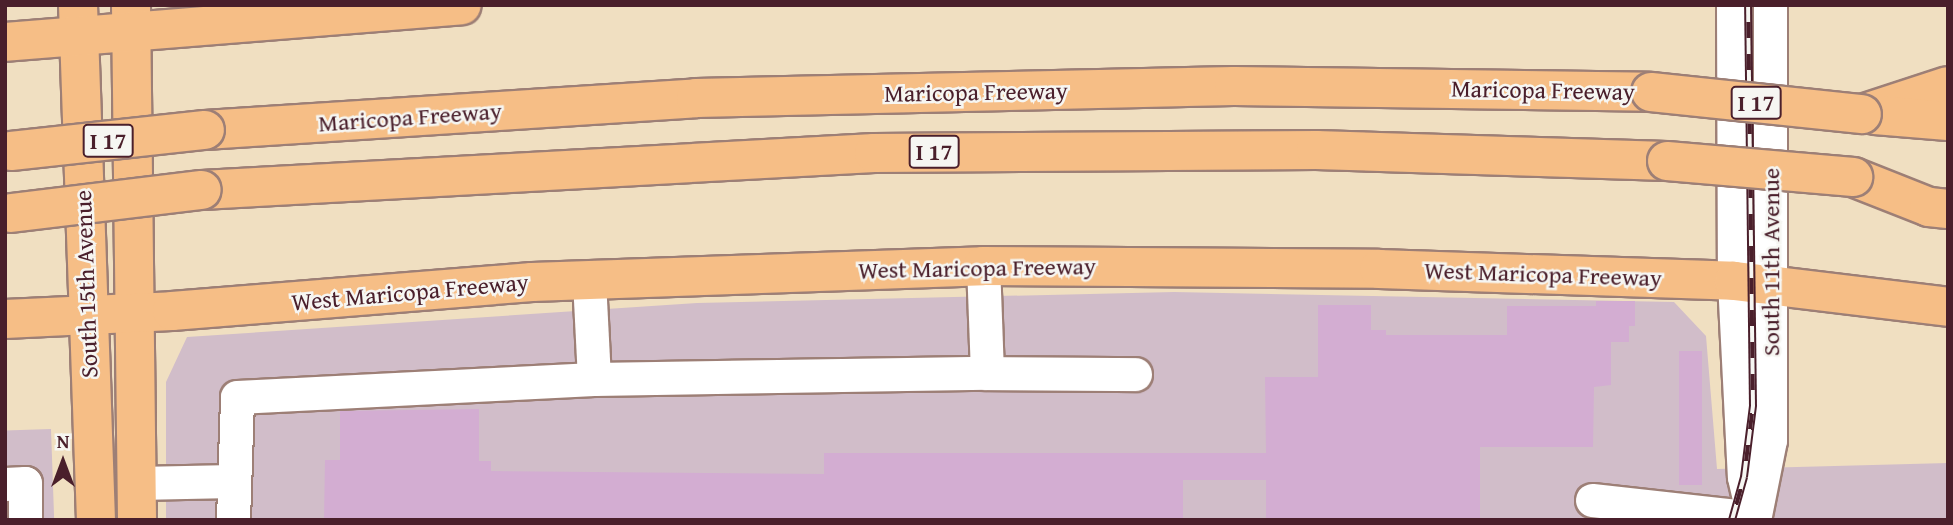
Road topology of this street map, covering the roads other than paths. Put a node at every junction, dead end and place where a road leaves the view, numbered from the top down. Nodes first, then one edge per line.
1 (462, 5) edge
2 (1732, 5) edge
3 (1770, 5) edge
4 (132, 17) edge
5 (78, 19) edge
6 (5, 42) edge
7 (1948, 86) edge
8 (1862, 114) junction
9 (1948, 121) edge
10 (8, 152) edge
11 (1853, 177) junction
12 (1948, 186) edge
13 (1948, 209) edge
14 (8, 214) edge
15 (983, 265) junction
16 (589, 280) junction
17 (1734, 281) junction
18 (1772, 284) junction
19 (1948, 307) edge
20 (137, 312) junction
21 (87, 313) junction
22 (5, 319) edge
23 (987, 373) junction
24 (1135, 374) dead end
25 (594, 379) junction
26 (233, 481) junction
27 (5, 484) edge
28 (1592, 500) dead end
29 (137, 501) edge
30 (1754, 519) edge
31 (25, 520) edge
32 (96, 520) edge
33 (233, 520) edge

1 - 4 main road
2 - 17 street, South 11th Avenue
3 - 18 street, South 11th Avenue
4 - 5 main road
4 - 20 main road, South 15th Avenue
5 - 6 main road
5 - 21 main road, South 15th Avenue
7 - 8 main road
8 - 9 main road, Maricopa Freeway / I 17
8 - 10 main road, Maricopa Freeway / I 17, bridge
11 - 12 main road, I 17
11 - 13 main road
11 - 14 main road, I 17, bridge
15 - 16 main road, West Maricopa Freeway
15 - 17 main road, West Maricopa Freeway
15 - 23 street
16 - 20 main road, West Maricopa Freeway
16 - 25 street
17 - 18 main road, West Maricopa Freeway
17 - 30 street, South 11th Avenue
18 - 19 main road, West Maricopa Freeway
18 - 30 street, South 11th Avenue
20 - 21 main road, West Maricopa Freeway
20 - 29 main road, South 15th Avenue
21 - 22 main road, West Maricopa Freeway
21 - 32 main road, South 15th Avenue
23 - 24 street
23 - 25 street
25 - 26 street
26 - 29 street
26 - 33 street
27 - 31 street
28 - 30 street

